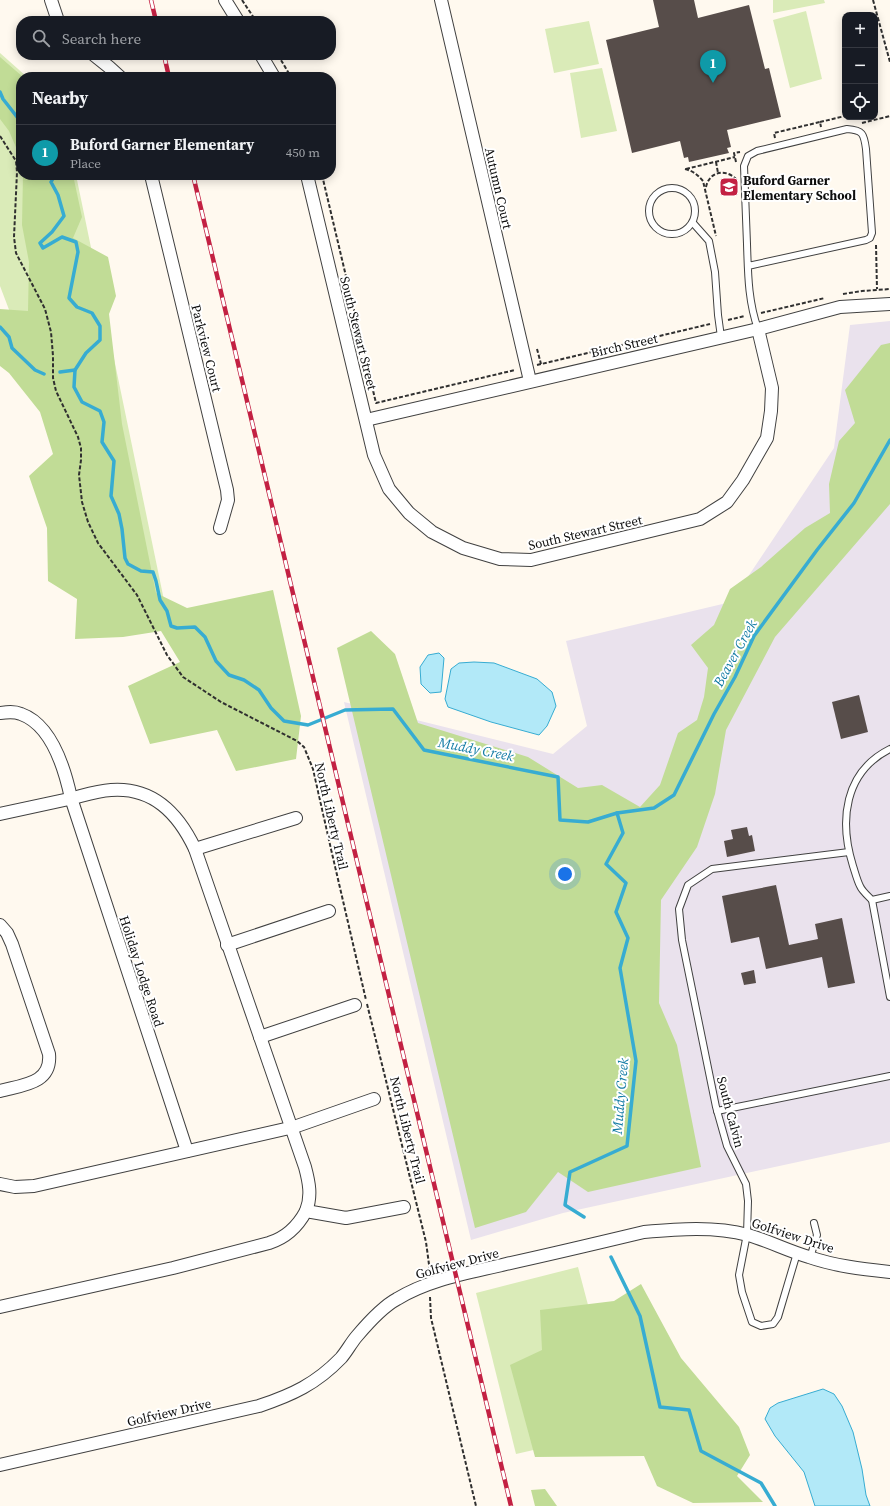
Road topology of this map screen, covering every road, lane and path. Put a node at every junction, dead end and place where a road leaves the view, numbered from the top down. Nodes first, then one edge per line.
1 (51, 0) edge
2 (225, 0) edge
3 (242, 0) edge
4 (441, 0) edge
5 (873, 0) edge
6 (56, 16) edge
7 (235, 16) edge
8 (253, 16) edge
9 (100, 60) edge
10 (264, 60) edge
11 (281, 60) edge
12 (890, 62) edge
13 (114, 72) edge
14 (271, 72) edge
15 (288, 72) edge
16 (890, 116) edge
17 (842, 117) edge
18 (820, 122) junction
19 (868, 122) junction
20 (856, 124) dead end
21 (860, 125) dead end
22 (869, 126) dead end
23 (865, 127) dead end
24 (822, 132) dead end
25 (0, 136) edge
26 (776, 143) dead end
27 (744, 151) dead end
28 (735, 157) junction
29 (16, 161) edge
30 (716, 162) junction
31 (736, 164) dead end
32 (685, 169) dead end
33 (718, 173) junction
34 (737, 179) dead end
35 (18, 180) edge
36 (152, 180) edge
37 (308, 180) edge
38 (323, 180) edge
39 (706, 188) dead end
40 (693, 223) junction
41 (876, 238) dead end
42 (748, 266) junction
43 (877, 290) dead end
44 (890, 304) edge
45 (758, 329) junction
46 (721, 337) junction
47 (537, 349) dead end
48 (526, 368) junction
49 (530, 381) junction
50 (366, 420) junction
51 (220, 528) dead end
52 (0, 713) edge
53 (890, 749) edge
54 (71, 798) junction
55 (0, 814) edge
56 (296, 818) dead end
57 (194, 849) junction
58 (849, 852) junction
59 (890, 896) edge
60 (872, 900) junction
61 (329, 911) dead end
62 (0, 925) edge
63 (227, 944) junction
64 (890, 997) edge
65 (355, 1006) dead end
66 (260, 1036) junction
67 (890, 1076) edge
68 (0, 1091) edge
69 (374, 1099) dead end
70 (717, 1111) junction
71 (290, 1127) junction
72 (187, 1151) junction
73 (0, 1184) edge
74 (404, 1207) dead end
75 (306, 1211) junction
76 (814, 1223) dead end
77 (747, 1234) junction
78 (797, 1253) junction
79 (810, 1258) junction
80 (890, 1272) edge
81 (430, 1284) junction
82 (0, 1307) edge
83 (0, 1465) edge
84 (476, 1506) edge

1 - 6 street
2 - 7 street
3 - 8 path
4 - 48 street, Autumn Court
5 - 12 path
9 - 13 street
10 - 14 street
11 - 15 path
16 - 19 path
17 - 18 path
18 - 24 path
18 - 26 path
19 - 20 path
19 - 22 path
21 - 23 path
25 - 29 path, North Liberty Trail
27 - 28 path
28 - 30 path
28 - 31 path
30 - 32 path
30 - 33 path
33 - 34 path
33 - 39 path
35 - 81 path, North Liberty Trail
36 - 51 street, Parkview Court
37 - 50 street, South Stewart Street
38 - 48 path
40 - 40 lane
40 - 46 lane
41 - 43 path
42 - 42 lane
42 - 45 lane
44 - 45 street, Birch Street
45 - 46 street, Birch Street
45 - 50 street, South Stewart Street
46 - 49 street, Birch Street
47 - 48 path
48 - 49 street, Autumn Court
49 - 50 street, Birch Street
52 - 54 street, Holiday Lodge Road
53 - 58 lane
54 - 55 street
54 - 57 street
54 - 72 street, Holiday Lodge Road
56 - 57 street
57 - 63 street
58 - 60 lane
58 - 70 lane, South Calvin
59 - 60 lane
60 - 64 lane
61 - 63 street
62 - 68 street
63 - 66 street
65 - 66 street
66 - 71 street
67 - 70 lane
69 - 71 street
70 - 77 lane, South Calvin
71 - 72 street
71 - 75 street
72 - 73 street
74 - 75 street
75 - 82 street
76 - 79 lane
77 - 78 street, Golfview Drive
77 - 78 lane, South Calvin
77 - 81 street, Golfview Drive
78 - 79 street, Golfview Drive
79 - 80 street, Golfview Drive
81 - 83 street, Golfview Drive
81 - 84 path, North Liberty Trail

